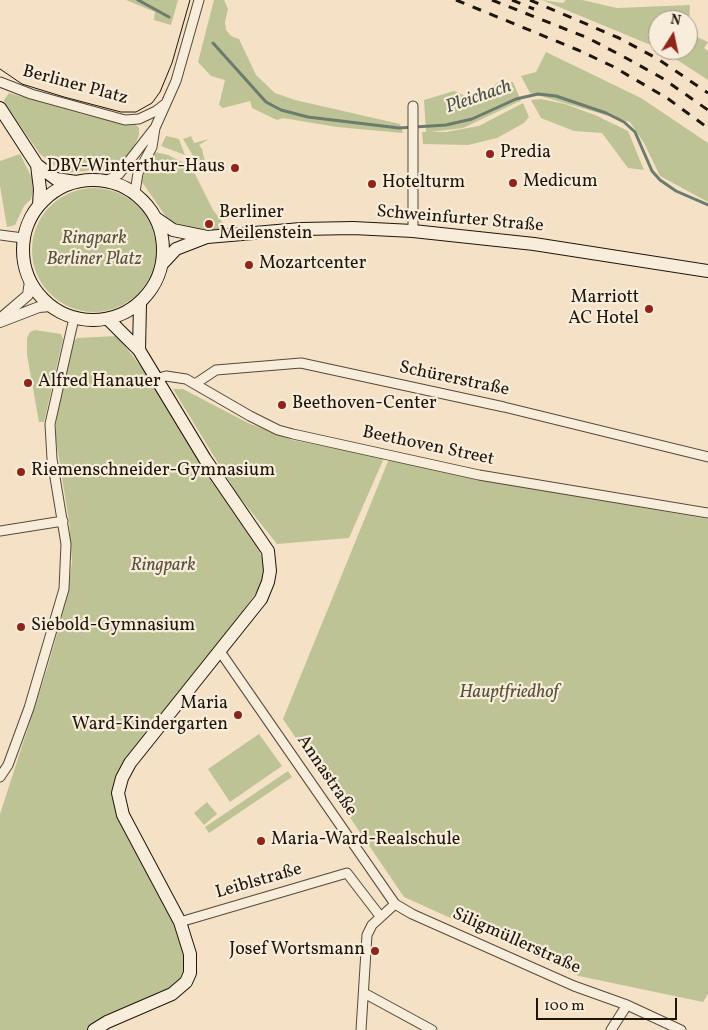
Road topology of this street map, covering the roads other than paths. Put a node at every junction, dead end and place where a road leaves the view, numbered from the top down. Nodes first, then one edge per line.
1 (199, 0) edge
2 (0, 82) edge
3 (167, 102) junction
4 (413, 106) dead end
5 (0, 108) edge
6 (155, 128) junction
7 (37, 164) junction
8 (108, 180) junction
9 (76, 182) junction
10 (136, 192) junction
11 (39, 205) junction
12 (156, 219) junction
13 (413, 231) junction
14 (0, 236) edge
15 (207, 237) junction
16 (23, 238) junction
17 (162, 264) junction
18 (708, 271) edge
19 (30, 281) junction
20 (140, 304) junction
21 (51, 306) junction
22 (74, 318) junction
23 (108, 319) junction
24 (0, 321) edge
25 (139, 350) junction
26 (155, 379) junction
27 (195, 384) junction
28 (708, 457) edge
29 (708, 513) edge
30 (63, 521) junction
31 (0, 531) edge
32 (219, 650) junction
33 (0, 777) edge
34 (395, 904) junction
35 (380, 916) junction
36 (180, 922) junction
37 (364, 992) junction
38 (627, 1005) junction
39 (95, 1030) edge
40 (361, 1030) edge
41 (432, 1030) edge
42 (611, 1030) edge
43 (681, 1030) edge

1 - 3 street
2 - 3 street, Berliner Platz
3 - 6 street
4 - 13 street
5 - 7 main road
6 - 8 street
6 - 10 street
7 - 9 main road
7 - 11 main road
8 - 9 main road
8 - 10 main road
9 - 11 main road
10 - 12 main road
11 - 16 main road
12 - 15 main road, Schweinfurter Straße
12 - 17 main road
13 - 15 main road, Schweinfurter Straße
13 - 18 main road, Schweinfurter Straße
14 - 16 street
15 - 17 main road, Schweinfurter Straße
16 - 19 main road
17 - 20 main road
19 - 21 main road
19 - 24 street
20 - 23 main road
20 - 25 main road
21 - 22 main road
21 - 24 street
22 - 23 main road
22 - 30 street
23 - 25 main road
25 - 26 main road
26 - 27 street, Beethoven Street
26 - 32 main road
27 - 28 street, Schürerstraße
27 - 29 street, Beethoven Street
30 - 31 street
30 - 33 street
32 - 34 street, Annastraße
32 - 36 main road
34 - 35 street
34 - 38 street, Siligmüllerstraße
35 - 36 street, Leiblstraße
35 - 37 street
36 - 39 main road
37 - 40 street
37 - 41 street
38 - 42 street
38 - 43 street, Siligmüllerstraße

